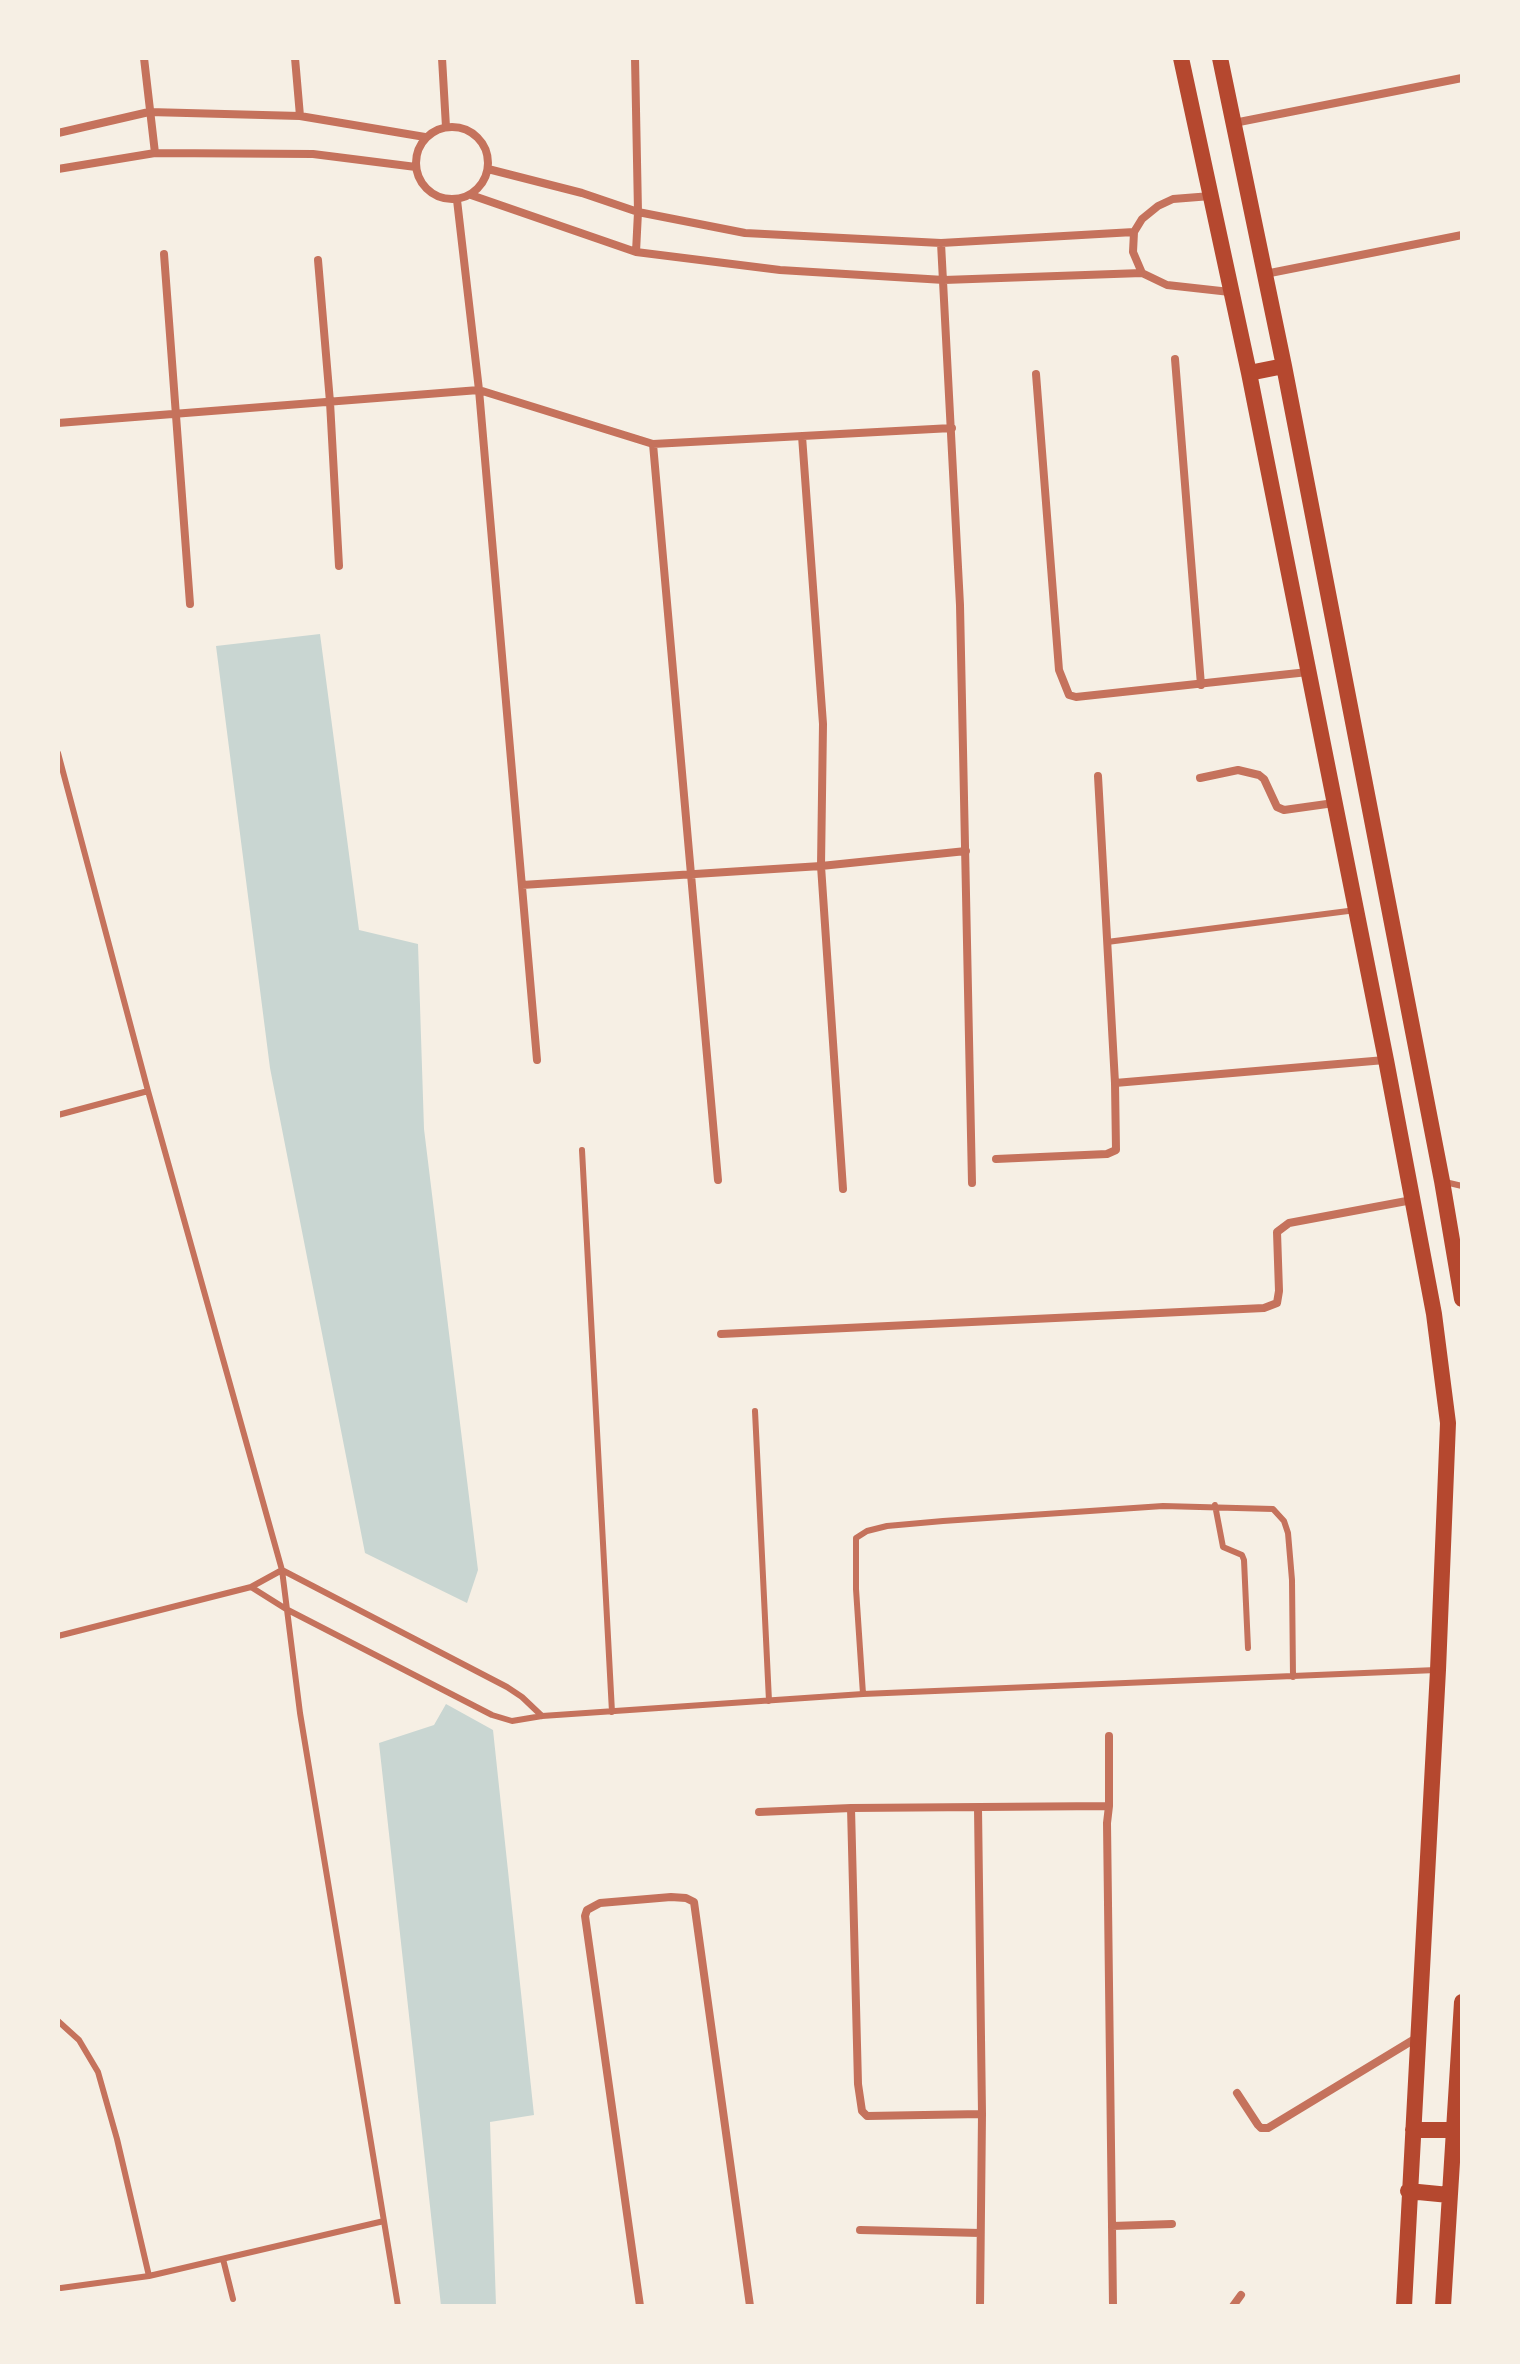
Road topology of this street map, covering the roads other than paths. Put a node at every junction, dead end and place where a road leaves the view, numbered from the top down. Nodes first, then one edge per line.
1 (144, 58) edge
2 (295, 58) edge
3 (442, 58) edge
4 (635, 58) edge
5 (1181, 58) edge
6 (1220, 58) edge
7 (1462, 78) edge
8 (149, 112) junction
9 (300, 116) junction
10 (1234, 123) junction
11 (446, 127) junction
12 (58, 133) edge
13 (425, 137) junction
14 (155, 153) junction
15 (416, 167) junction
16 (58, 169) edge
17 (488, 169) junction
18 (471, 195) junction
19 (1211, 196) junction
20 (457, 200) junction
21 (638, 212) junction
22 (1134, 232) junction
23 (1462, 235) edge
24 (941, 243) junction
25 (636, 252) junction
26 (164, 254) dead end
27 (318, 260) dead end
28 (1142, 273) junction
29 (1265, 274) junction
30 (944, 280) junction
31 (1230, 292) junction
32 (1175, 359) dead end
33 (1284, 366) junction
34 (1249, 373) junction
35 (1036, 374) dead end
36 (479, 390) junction
37 (330, 402) junction
38 (174, 413) junction
39 (58, 423) edge
40 (952, 428) junction
41 (802, 436) junction
42 (653, 444) junction
43 (339, 566) dead end
44 (190, 604) dead end
45 (1309, 672) junction
46 (1201, 685) junction
47 (58, 753) edge
48 (1098, 776) dead end
49 (1200, 778) dead end
50 (1335, 803) junction
51 (966, 851) junction
52 (821, 866) junction
53 (690, 872) junction
54 (522, 885) junction
55 (1356, 910) junction
56 (1107, 942) junction
57 (537, 1060) dead end
58 (1386, 1060) junction
59 (1115, 1083) junction
60 (148, 1091) junction
61 (58, 1115) edge
62 (582, 1150) dead end
63 (996, 1159) dead end
64 (718, 1180) dead end
65 (1442, 1181) junction
66 (972, 1183) dead end
67 (1462, 1186) edge
68 (843, 1189) dead end
69 (1412, 1200) junction
70 (1456, 1229) edge
71 (1461, 1291) edge
72 (721, 1334) dead end
73 (755, 1411) dead end
74 (1455, 1422) edge
75 (1455, 1456) edge
76 (1215, 1505) junction
77 (282, 1570) junction
78 (251, 1587) junction
79 (286, 1609) junction
80 (58, 1636) edge
81 (1248, 1648) dead end
82 (1438, 1670) junction
83 (1293, 1677) junction
84 (863, 1694) junction
85 (769, 1701) junction
86 (612, 1712) junction
87 (542, 1716) junction
88 (1109, 1736) dead end
89 (1109, 1806) junction
90 (851, 1808) junction
91 (978, 1808) junction
92 (759, 1812) dead end
93 (1462, 2002) edge
94 (1462, 2008) edge
95 (58, 2021) edge
96 (1418, 2037) junction
97 (1460, 2062) edge
98 (1237, 2093) dead end
99 (982, 2114) junction
100 (1413, 2130) junction
101 (1458, 2130) edge
102 (1457, 2161) edge
103 (1408, 2191) junction
104 (1449, 2195) junction
105 (384, 2221) junction
106 (1172, 2224) dead end
107 (1112, 2226) junction
108 (860, 2230) dead end
109 (980, 2233) junction
110 (223, 2259) junction
111 (149, 2276) junction
112 (61, 2288) dead end
113 (1241, 2295) dead end
114 (233, 2299) dead end
115 (398, 2306) edge
116 (640, 2306) edge
117 (750, 2306) edge
118 (980, 2306) edge
119 (1113, 2306) edge
120 (1233, 2306) edge
121 (1404, 2306) edge
122 (1443, 2306) edge

1 - 8 street
2 - 9 street
3 - 11 street
4 - 21 street
5 - 19 main road
6 - 10 main road
7 - 10 street
8 - 9 street
8 - 12 street
8 - 14 street
9 - 13 street
10 - 29 main road
11 - 13 street
11 - 17 street
13 - 15 street
14 - 15 street
14 - 16 street
15 - 20 street
17 - 18 street
17 - 21 street
18 - 20 street
18 - 25 street
19 - 22 street
19 - 31 main road
20 - 36 street
21 - 24 street
21 - 25 street
22 - 24 street
22 - 28 street
23 - 29 street
24 - 30 street
25 - 30 street
26 - 38 street
27 - 37 street
28 - 30 street
28 - 31 street
29 - 33 main road
30 - 40 street
31 - 34 main road
32 - 46 street
33 - 34 main road
33 - 65 main road
34 - 45 main road
35 - 46 street
36 - 37 street
36 - 42 street
36 - 54 street
37 - 38 street
37 - 43 street
38 - 39 street
38 - 44 street
40 - 41 street
40 - 51 street
41 - 42 street
41 - 52 street
42 - 53 street
45 - 46 street
45 - 50 main road
47 - 60 lane
48 - 56 street
49 - 50 street
50 - 55 main road
51 - 52 street
51 - 66 street
52 - 53 street
52 - 68 street
53 - 54 street
53 - 64 street
54 - 57 street
55 - 56 lane
55 - 58 main road
56 - 59 street
58 - 59 street
58 - 69 main road
59 - 63 street
60 - 61 lane
60 - 77 lane
62 - 86 lane
65 - 67 lane
65 - 70 main road
69 - 72 street
69 - 74 main road
70 - 71 main road
73 - 85 lane
74 - 75 main road
75 - 82 main road
76 - 81 lane
76 - 83 lane
76 - 84 lane
77 - 78 lane
77 - 79 lane
77 - 87 lane
78 - 79 lane
78 - 80 lane
79 - 87 lane
79 - 105 lane
82 - 83 lane
82 - 96 main road
83 - 84 lane
84 - 85 lane
85 - 86 lane
86 - 87 lane
88 - 89 street
89 - 91 street
89 - 107 street
90 - 91 street
90 - 92 street
90 - 99 street
91 - 99 street
93 - 94 main road
94 - 97 main road
95 - 111 lane
96 - 98 street
96 - 100 main road
97 - 101 main road
99 - 109 street
100 - 101 main road
100 - 103 main road
101 - 102 main road
102 - 104 main road
103 - 104 main road
103 - 121 main road
104 - 122 main road
105 - 110 lane
105 - 115 lane
106 - 107 street
107 - 119 street
108 - 109 street
109 - 118 street
110 - 111 lane
110 - 114 lane
111 - 112 lane
113 - 120 street
116 - 117 street

